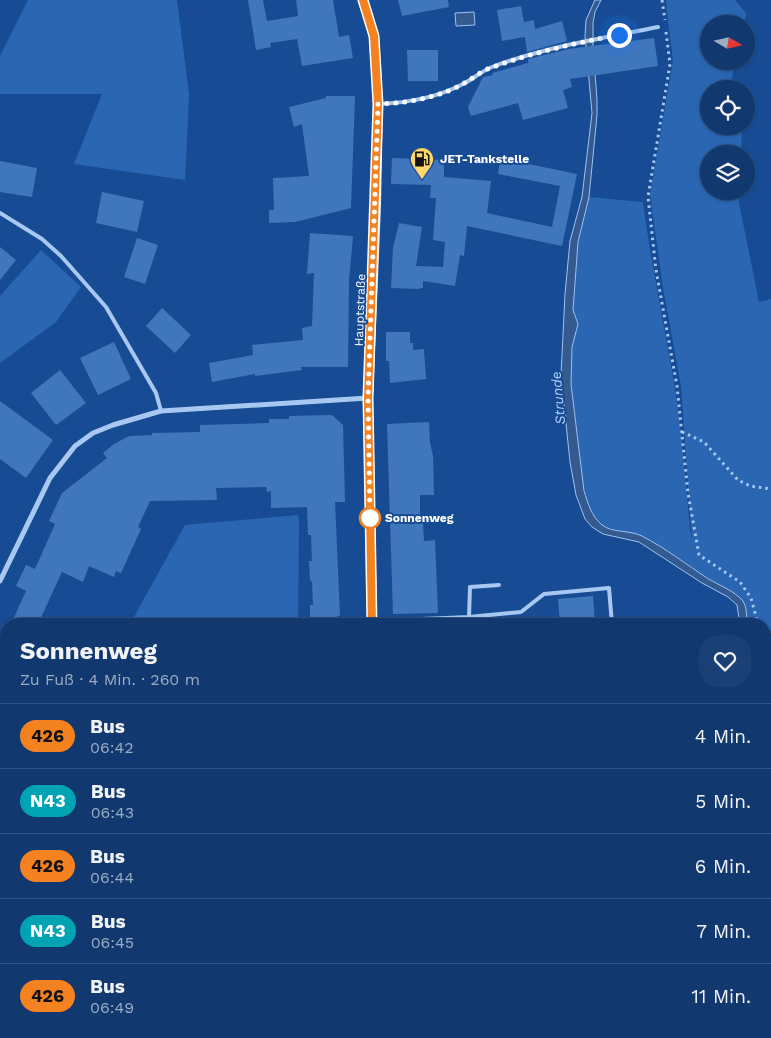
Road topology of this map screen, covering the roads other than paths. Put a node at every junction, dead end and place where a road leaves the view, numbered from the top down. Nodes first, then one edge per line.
1 (362, 0) edge
2 (658, 27) dead end
3 (378, 104) junction
4 (0, 213) edge
5 (368, 398) junction
6 (161, 411) junction
7 (0, 581) edge
8 (499, 585) dead end
9 (470, 617) junction
10 (372, 618) edge
11 (454, 618) edge
12 (612, 618) edge

1 - 3 main road, Hauptstraße
2 - 3 lane
3 - 5 main road, Hauptstraße
4 - 6 lane
5 - 6 street
5 - 10 main road, Hauptstraße
6 - 7 street
8 - 9 lane
9 - 11 lane
9 - 12 lane

